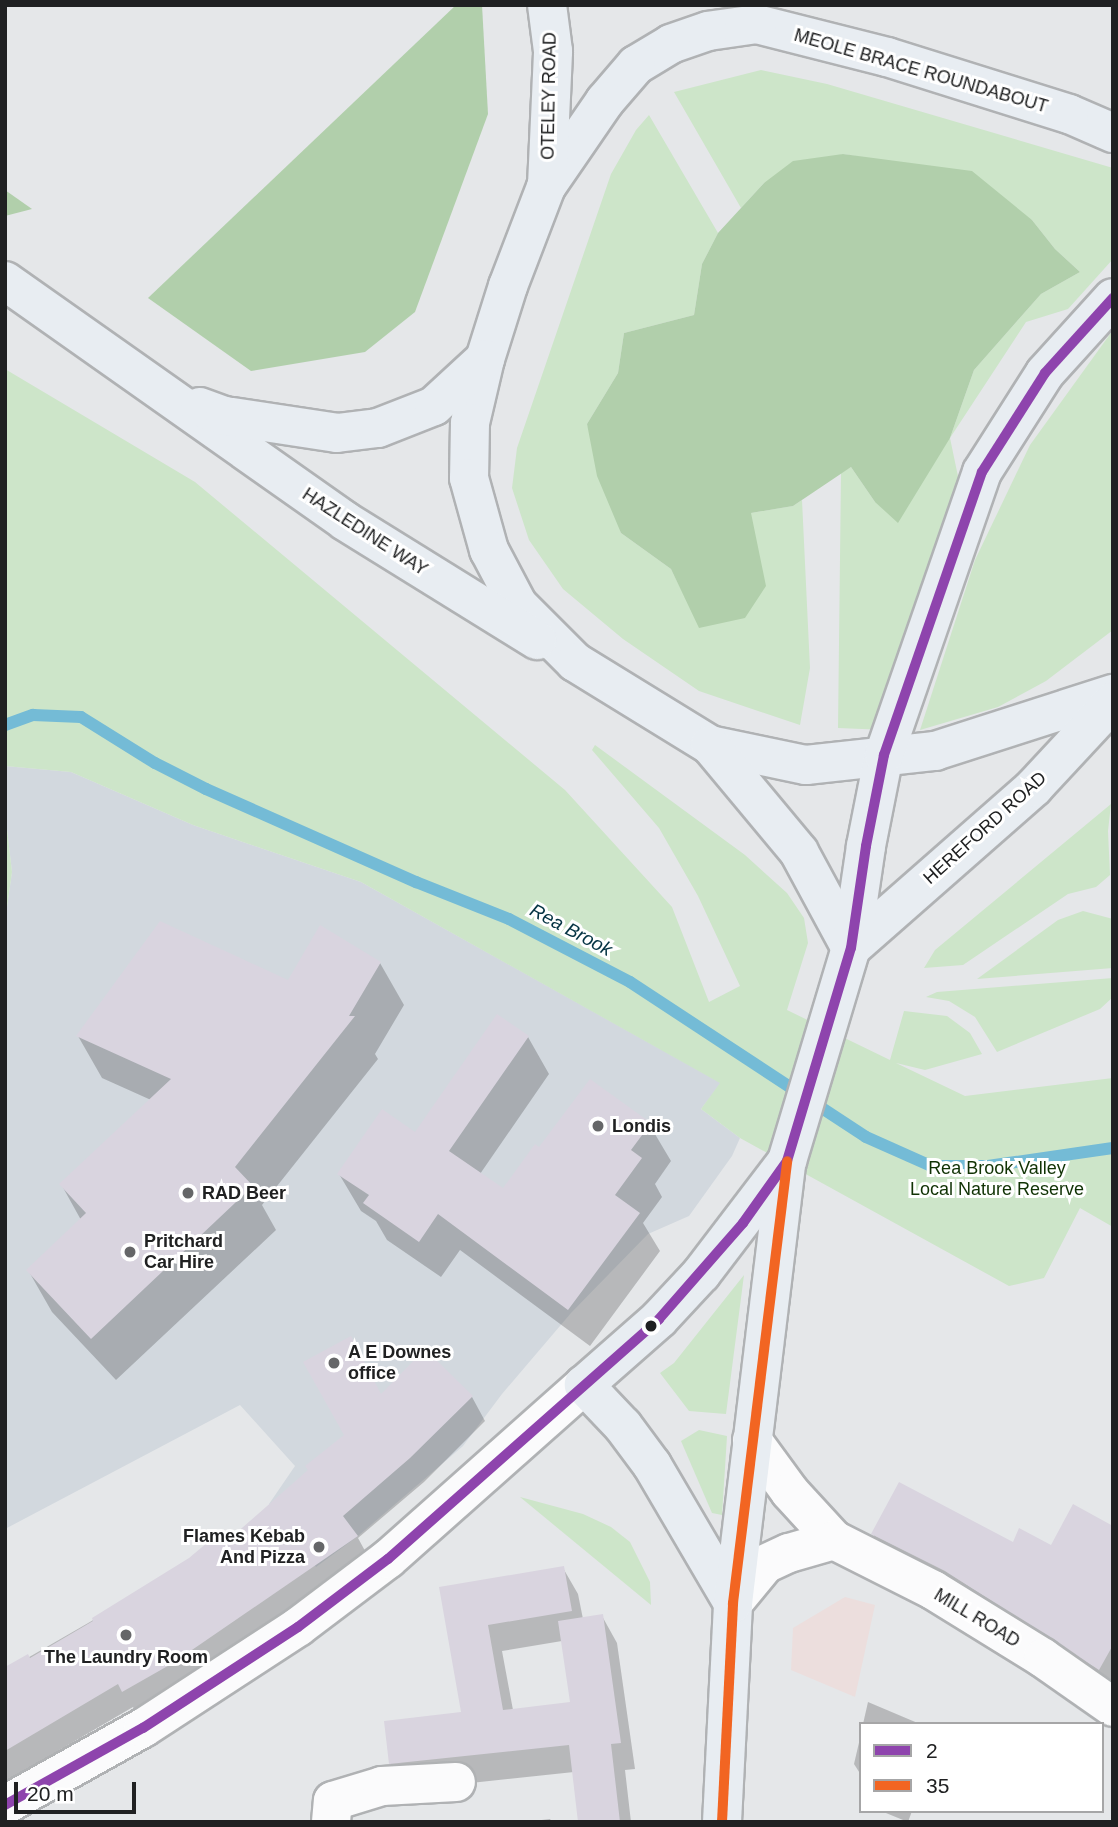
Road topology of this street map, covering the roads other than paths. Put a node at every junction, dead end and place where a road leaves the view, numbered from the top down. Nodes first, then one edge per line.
1 (547, 5) edge
2 (695, 5) edge
3 (757, 24) junction
4 (1069, 114) junction
5 (1113, 114) edge
6 (1113, 133) edge
7 (546, 187) junction
8 (5, 281) edge
9 (1113, 298) edge
10 (485, 359) junction
11 (162, 392) junction
12 (575, 662) junction
13 (1113, 694) edge
14 (1113, 702) edge
15 (710, 745) junction
16 (884, 755) junction
17 (851, 948) junction
18 (787, 1161) junction
19 (584, 1385) junction
20 (751, 1440) junction
21 (834, 1540) junction
22 (733, 1603) junction
23 (1113, 1707) edge
24 (456, 1782) dead end
25 (5, 1805) edge
26 (331, 1822) edge
27 (722, 1822) edge

1 - 7 main road, OTELEY ROAD
2 - 3 main road
3 - 4 main road, MEOLE BRACE ROUNDABOUT
3 - 7 main road, MEOLE BRACE ROUNDABOUT
4 - 5 main road
4 - 6 main road, MEOLE BRACE ROUNDABOUT
7 - 10 main road, MEOLE BRACE ROUNDABOUT
8 - 11 main road, HAZLEDINE WAY
9 - 16 main road
10 - 11 main road, HAZLEDINE WAY
10 - 12 main road, MEOLE BRACE ROUNDABOUT
11 - 12 main road, HAZLEDINE WAY
12 - 15 main road, MEOLE BRACE ROUNDABOUT
13 - 16 main road, MEOLE BRACE ROUNDABOUT
14 - 17 main road, HEREFORD ROAD
15 - 16 main road, MEOLE BRACE ROUNDABOUT
15 - 17 main road
16 - 17 main road
17 - 18 main road
18 - 19 main road
18 - 20 main road
19 - 22 main road
19 - 25 street
20 - 21 street, MILL ROAD
20 - 22 main road
21 - 22 street
21 - 23 street, MILL ROAD
22 - 27 main road
24 - 26 street

